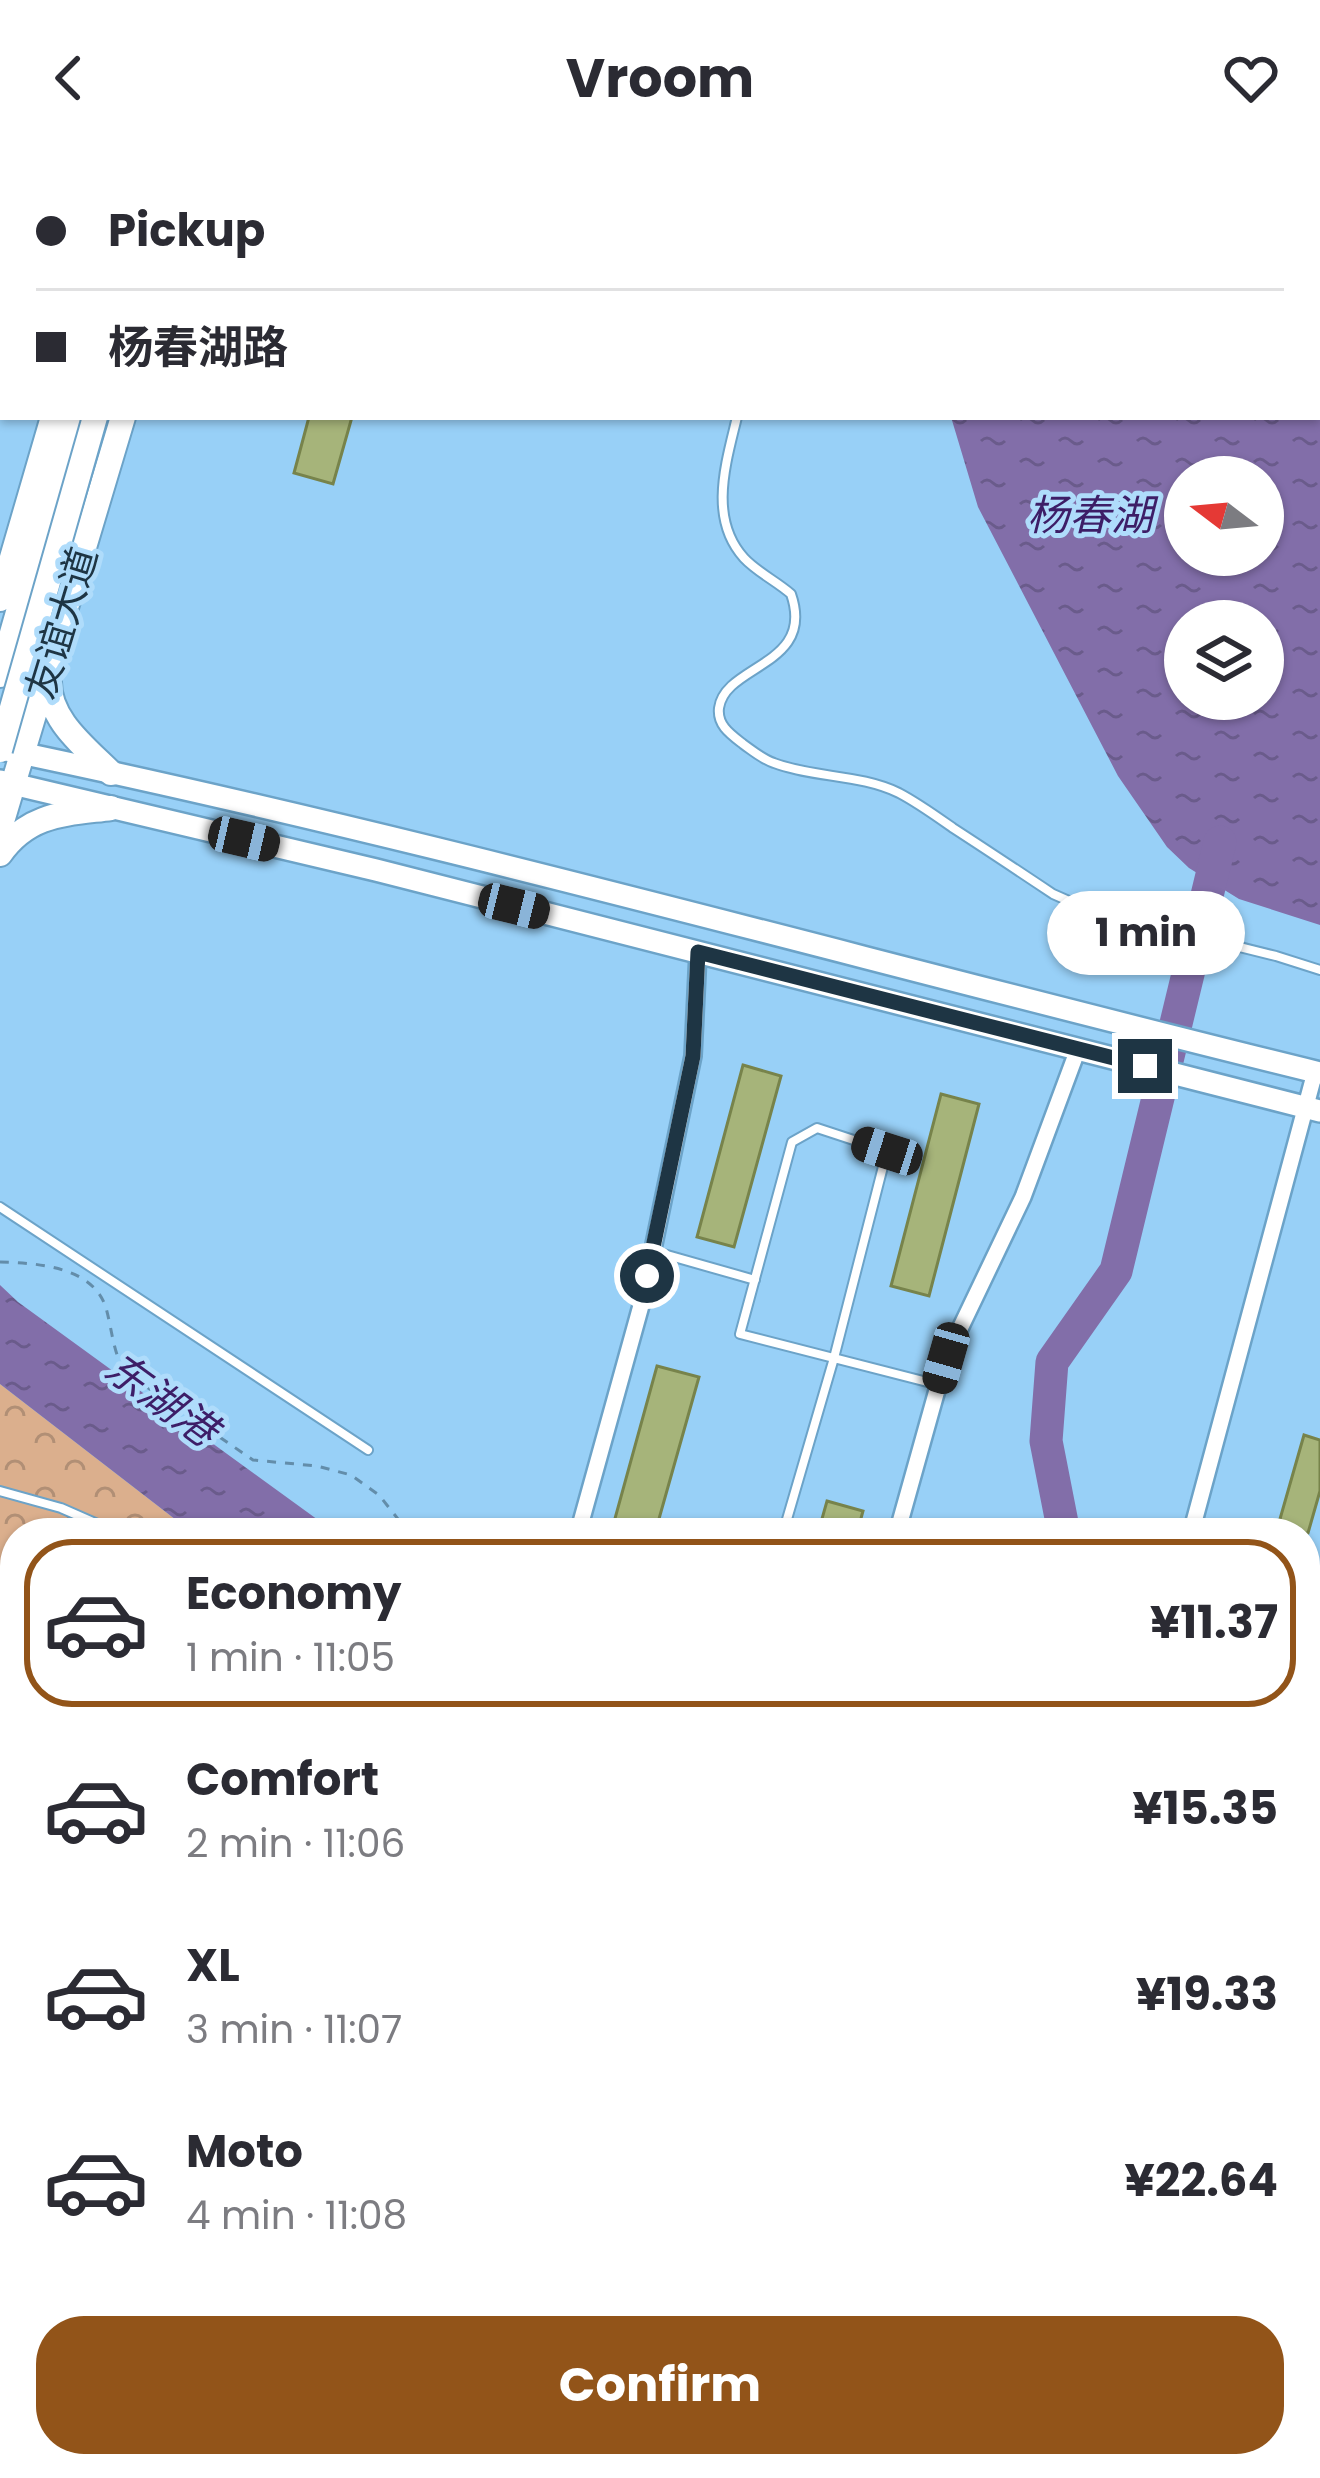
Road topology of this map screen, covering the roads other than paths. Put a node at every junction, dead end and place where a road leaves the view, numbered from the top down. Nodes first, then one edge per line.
1 (52, 420) edge
2 (73, 420) edge
3 (94, 420) edge
4 (122, 420) edge
5 (735, 420) edge
6 (0, 598) edge
7 (50, 668) junction
8 (0, 675) edge
9 (8, 751) edge
10 (112, 772) junction
11 (7, 783) edge
12 (112, 808) junction
13 (0, 828) edge
14 (0, 854) edge
15 (698, 952) junction
16 (1320, 970) edge
17 (1089, 1052) junction
18 (1317, 1072) edge
19 (1313, 1109) edge
20 (0, 1207) edge
21 (653, 1251) junction
22 (755, 1280) junction
23 (834, 1358) junction
24 (938, 1385) junction
25 (368, 1450) dead end
26 (0, 1491) edge
27 (84, 1518) edge
28 (582, 1518) edge
29 (787, 1518) edge
30 (901, 1518) edge
31 (1195, 1518) edge

1 - 6 main road, 友谊大道
2 - 8 main road
3 - 9 main road, bridge
4 - 7 main road, 友谊大道
5 - 16 lane
7 - 9 main road, 友谊大道
7 - 10 main road
9 - 10 main road
9 - 11 main road, 友谊大道
10 - 18 main road
11 - 12 main road
11 - 13 main road, 友谊大道
12 - 14 main road
12 - 15 main road
15 - 17 main road
15 - 21 street
17 - 19 main road
17 - 24 street
18 - 19 street
19 - 31 street
20 - 25 lane
21 - 22 lane
21 - 28 street
22 - 23 lane
22 - 23 lane
23 - 24 lane
23 - 29 lane
24 - 30 street
26 - 27 lane

